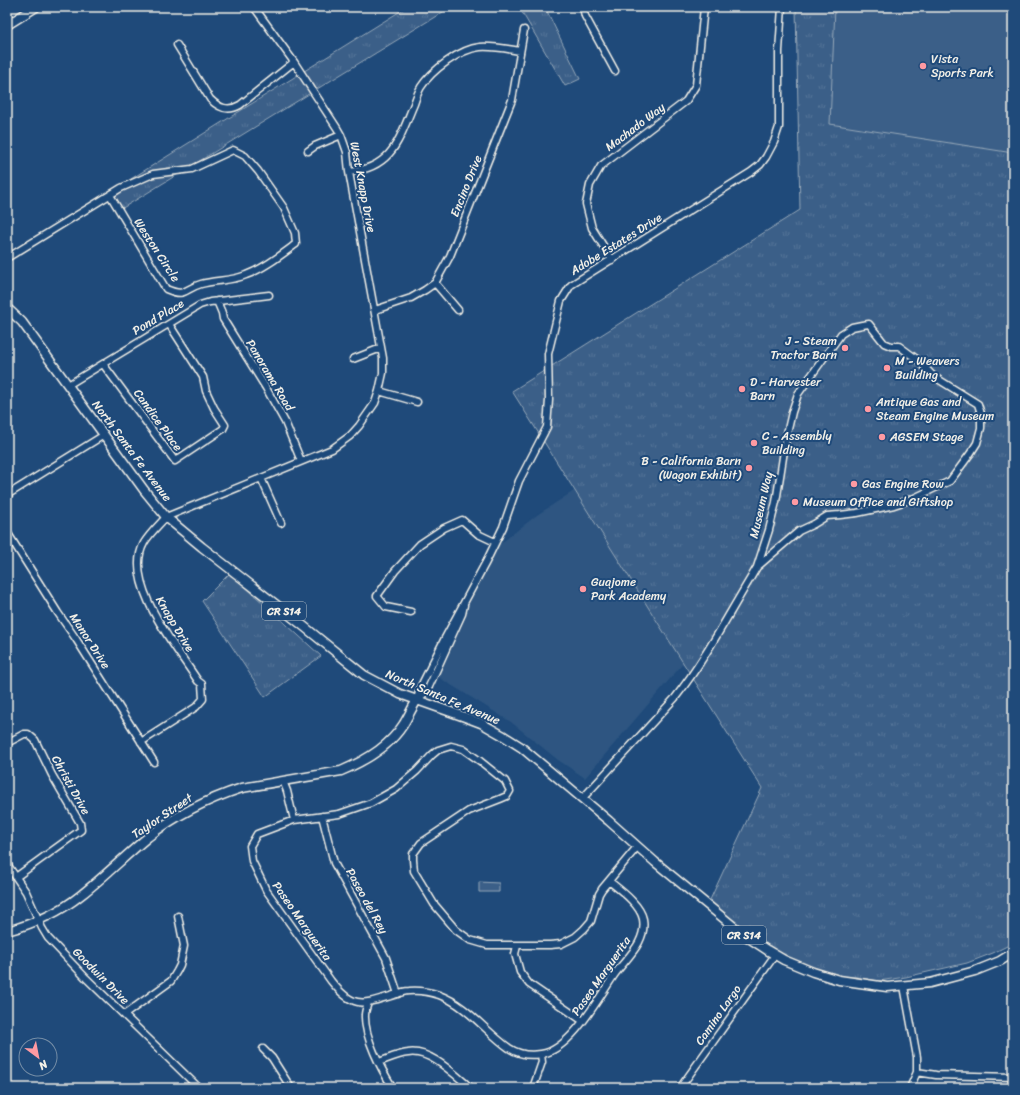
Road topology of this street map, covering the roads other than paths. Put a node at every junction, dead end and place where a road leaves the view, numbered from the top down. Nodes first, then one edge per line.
1 (36, 7) edge
2 (254, 7) edge
3 (582, 7) edge
4 (704, 7) edge
5 (782, 7) edge
6 (7, 25) edge
7 (524, 30) dead end
8 (177, 45) dead end
9 (520, 51) junction
10 (294, 62) junction
11 (615, 71) dead end
12 (341, 135) junction
13 (308, 151) dead end
14 (349, 172) junction
15 (110, 196) junction
16 (7, 258) edge
17 (612, 260) junction
18 (435, 283) junction
19 (269, 295) dead end
20 (217, 301) junction
21 (7, 308) edge
22 (375, 310) junction
23 (458, 310) dead end
24 (169, 324) junction
25 (381, 348) junction
26 (353, 359) dead end
27 (103, 364) junction
28 (68, 385) junction
29 (379, 391) junction
30 (417, 402) dead end
31 (104, 435) junction
32 (301, 462) junction
33 (261, 478) junction
34 (7, 495) edge
35 (166, 517) junction
36 (282, 523) dead end
37 (7, 532) edge
38 (495, 542) junction
39 (757, 567) junction
40 (411, 612) dead end
41 (417, 700) junction
42 (141, 742) junction
43 (7, 743) edge
44 (154, 762) dead end
45 (283, 781) junction
46 (582, 798) junction
47 (322, 816) junction
48 (294, 820) junction
49 (637, 847) junction
50 (7, 864) edge
51 (16, 877) junction
52 (609, 881) junction
53 (178, 916) dead end
54 (39, 920) junction
55 (7, 931) edge
56 (517, 946) junction
57 (1013, 953) edge
58 (775, 955) junction
59 (904, 986) junction
60 (398, 994) junction
61 (368, 1003) junction
62 (124, 1015) junction
63 (583, 1021) junction
64 (263, 1049) dead end
65 (542, 1054) junction
66 (379, 1062) junction
67 (917, 1072) junction
68 (1013, 1077) edge
69 (199, 1088) edge
70 (291, 1088) edge
71 (393, 1088) edge
72 (471, 1088) edge
73 (533, 1088) edge
74 (680, 1088) edge
75 (910, 1088) edge

1 - 6 main road
2 - 10 street, West Knapp Drive
3 - 11 street
4 - 17 street, Machado Way
5 - 17 street, Adobe Estates Drive
7 - 9 street, Encino Drive
8 - 10 street
9 - 14 street
9 - 18 street, Encino Drive
10 - 12 street, West Knapp Drive
12 - 13 street
12 - 14 street, West Knapp Drive
14 - 22 street, West Knapp Drive
15 - 15 street, Weston Circle
15 - 16 street, Weston Circle
17 - 38 street, Adobe Estates Drive
18 - 22 street, Encino Drive
18 - 23 street
19 - 20 street, Pond Place
20 - 24 street, Pond Place
20 - 32 street, Panorama Road
21 - 28 main road, North Santa Fe Avenue / CR S14
22 - 25 street, West Knapp Drive
24 - 27 street, Pond Place
24 - 27 street, Candice Place
25 - 26 street
25 - 29 street, West Knapp Drive
27 - 28 street, Pond Place
28 - 31 main road, North Santa Fe Avenue / CR S14
29 - 30 street
29 - 32 street, West Knapp Drive
31 - 34 street
31 - 35 main road, North Santa Fe Avenue / CR S14
32 - 33 street, West Knapp Drive
33 - 35 street, West Knapp Drive
33 - 36 street
35 - 41 main road, North Santa Fe Avenue / CR S14
35 - 42 street, Knapp Drive
37 - 42 street, Manor Drive
38 - 40 street
38 - 41 street, Adobe Estates Drive
39 - 39 street, Museum Way
39 - 46 street, Museum Way
41 - 45 main road, Taylor Street
41 - 46 main road, North Santa Fe Avenue / CR S14
42 - 44 street, Manor Drive
43 - 51 street, Christi Drive
45 - 48 street
45 - 54 main road, Taylor Street
46 - 49 main road, North Santa Fe Avenue / CR S14
47 - 48 street, Paseo Marguerita
47 - 56 street, Paseo Marguerita
47 - 60 street, Paseo del Rey
48 - 61 street, Paseo Marguerita
49 - 52 street
49 - 58 main road, North Santa Fe Avenue / CR S14
50 - 51 street, Goodwin Drive
51 - 54 street, Goodwin Drive
52 - 56 street, Paseo Marguerita
52 - 63 street, Paseo Marguerita
53 - 62 street
54 - 55 main road, Taylor Street
54 - 62 street, Goodwin Drive
56 - 63 street
57 - 59 main road, North Santa Fe Avenue / CR S14
58 - 59 main road, North Santa Fe Avenue / CR S14
58 - 74 street, Camino Largo
59 - 67 street
60 - 61 street, Paseo Marguerita
60 - 65 street, Paseo Marguerita
61 - 66 street
62 - 69 street, Goodwin Drive
63 - 65 street, Paseo Marguerita
64 - 70 street
65 - 73 street
66 - 71 street
66 - 72 street
67 - 68 street
67 - 75 street

